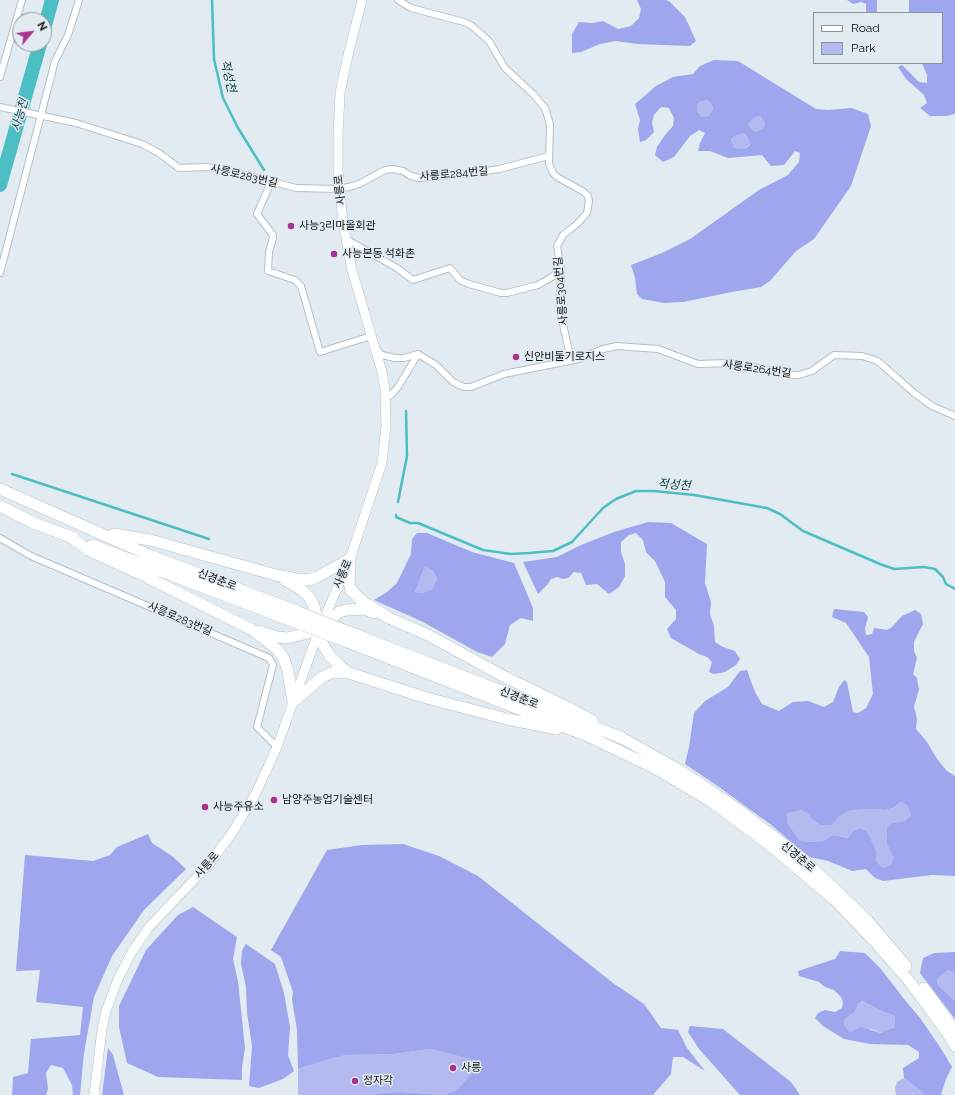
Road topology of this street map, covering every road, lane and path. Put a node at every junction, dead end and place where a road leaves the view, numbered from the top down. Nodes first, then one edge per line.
1 (22, 0) edge
2 (79, 0) edge
3 (362, 0) edge
4 (398, 0) edge
5 (0, 77) edge
6 (0, 107) edge
7 (40, 116) junction
8 (549, 156) junction
9 (271, 182) junction
10 (339, 189) junction
11 (346, 239) junction
12 (561, 269) junction
13 (0, 273) edge
14 (371, 336) junction
15 (376, 349) junction
16 (418, 354) junction
17 (571, 361) junction
18 (386, 399) junction
19 (955, 416) edge
20 (0, 489) edge
21 (0, 506) edge
22 (98, 532) junction
23 (68, 535) junction
24 (0, 538) edge
25 (350, 558) junction
26 (276, 575) junction
27 (297, 617) junction
28 (389, 618) junction
29 (251, 629) junction
30 (319, 630) junction
31 (347, 637) junction
32 (349, 673) junction
33 (293, 702) junction
34 (590, 737) junction
35 (622, 738) junction
36 (277, 747) junction
37 (955, 1031) edge
38 (955, 1046) edge
39 (94, 1095) edge

1 - 5 street
2 - 7 street
3 - 10 street, 사릉로
4 - 8 street, 사릉로304번길
6 - 7 street, 사릉로283번길
7 - 9 street, 사릉로283번길
7 - 13 street
8 - 10 street, 사릉로284번길
8 - 12 street, 사릉로304번길
9 - 10 street, 사릉로283번길
9 - 14 street
10 - 11 street, 사릉로
11 - 12 street
11 - 14 street, 사릉로
12 - 17 street, 사릉로304번길
14 - 15 street, 사릉로
15 - 16 street
15 - 18 street, 사릉로
16 - 17 street, 사릉로264번길
16 - 18 street
17 - 19 street, 사릉로264번길
18 - 25 street, 사릉로
20 - 22 highway, 신경춘로
21 - 23 highway, 신경춘로
22 - 26 highway
22 - 27 highway, 신경춘로
23 - 27 highway, 신경춘로
23 - 29 highway
24 - 36 street, 사릉로283번길
25 - 26 highway
25 - 28 highway
25 - 30 street, 사릉로
26 - 30 highway
27 - 31 highway, 신경춘로, bridge
28 - 30 highway
28 - 35 highway
29 - 30 highway
29 - 33 highway
30 - 32 highway
30 - 33 street, 사릉로
31 - 34 highway, 신경춘로
31 - 35 highway, 신경춘로
32 - 33 highway
32 - 34 highway
33 - 36 street, 사릉로
34 - 38 highway, 신경춘로
35 - 37 highway, 신경춘로
36 - 39 street, 사릉로

